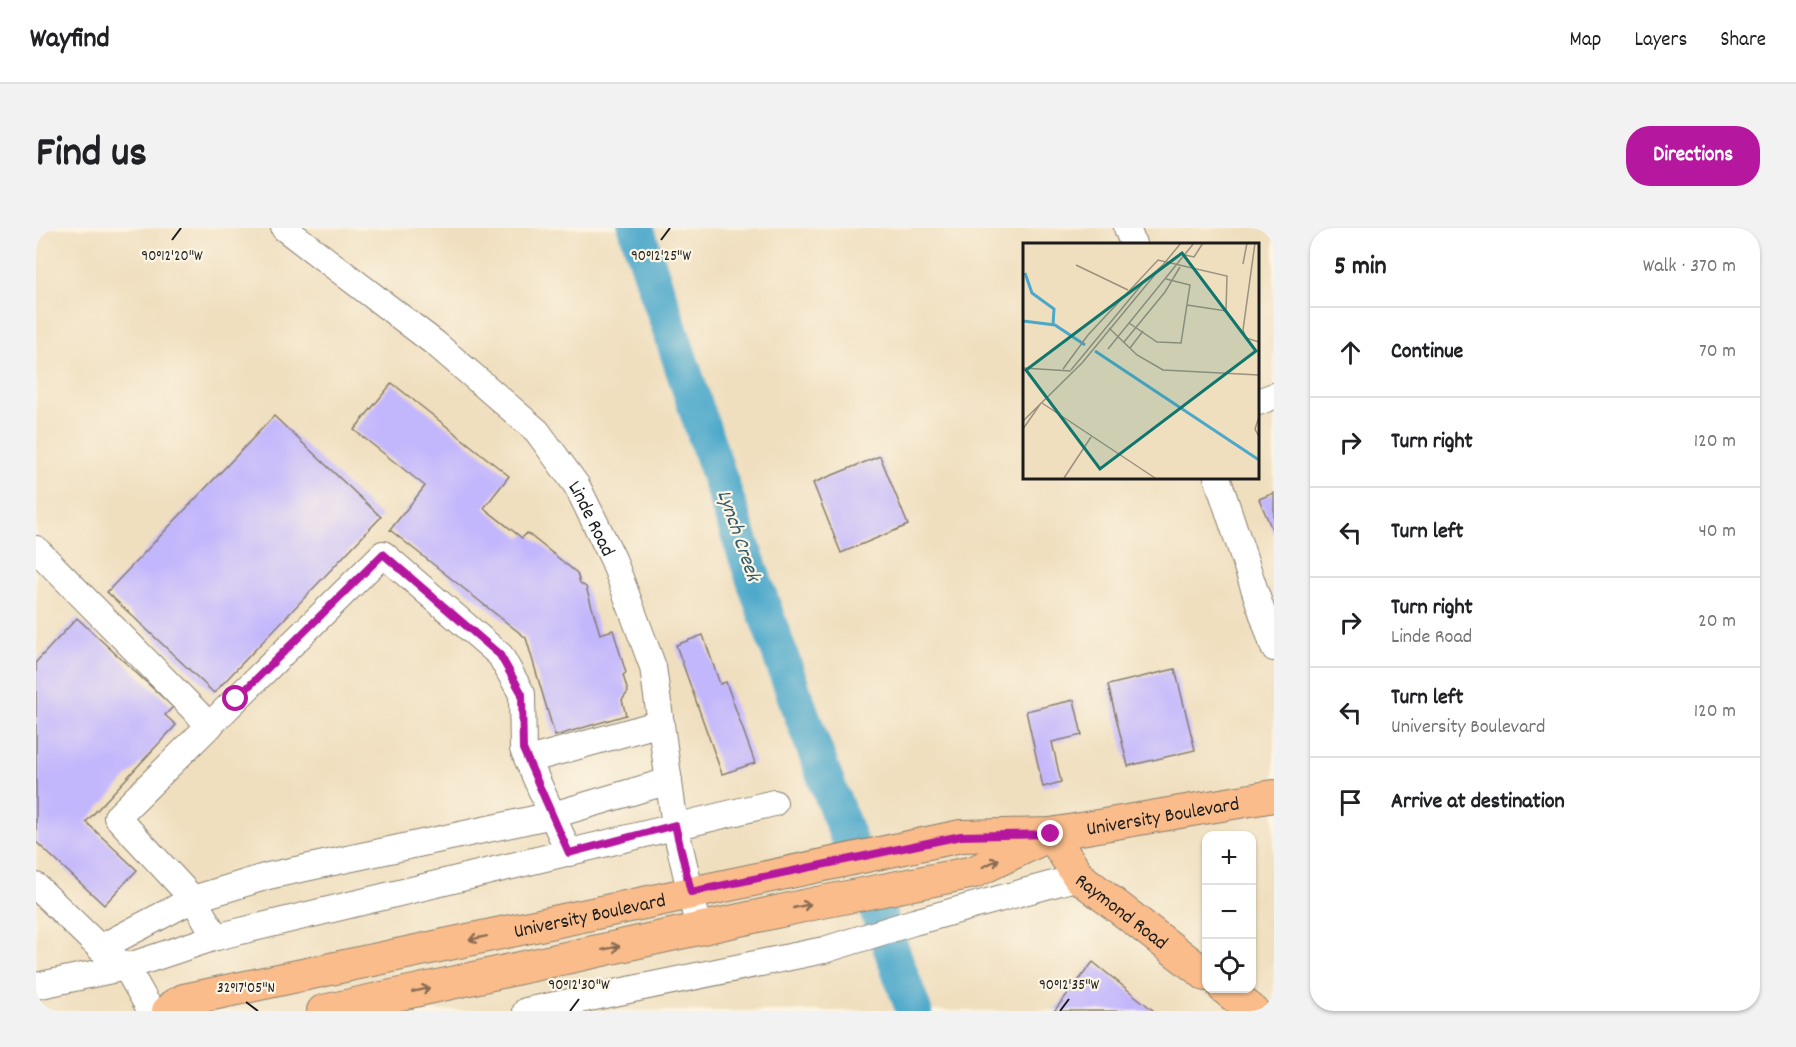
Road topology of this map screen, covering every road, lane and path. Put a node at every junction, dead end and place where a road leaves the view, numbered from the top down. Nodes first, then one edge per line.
1 (284, 228) edge
2 (1127, 228) edge
3 (1133, 243) edge
4 (1274, 396) edge
5 (1259, 401) edge
6 (1217, 478) edge
7 (36, 549) edge
8 (1274, 648) edge
9 (661, 723) junction
10 (210, 726) junction
11 (528, 760) junction
12 (669, 781) junction
13 (1274, 796) edge
14 (774, 803) dead end
15 (552, 815) junction
16 (675, 825) junction
17 (1051, 834) junction
18 (569, 853) junction
19 (1079, 877) junction
20 (36, 886) edge
21 (691, 892) junction
22 (193, 900) junction
23 (699, 929) junction
24 (216, 937) junction
25 (100, 948) junction
26 (126, 968) junction
27 (1202, 972) edge
28 (36, 986) edge
29 (1230, 993) edge
30 (151, 1011) edge
31 (168, 1011) edge
32 (322, 1011) edge
33 (526, 1011) edge
34 (1253, 1011) edge

1 - 9 street, Linde Road
2 - 3 street
4 - 5 street
6 - 8 street
7 - 10 street
9 - 11 street
9 - 12 street, Linde Road
10 - 11 street
10 - 22 street
11 - 15 street
12 - 15 street
12 - 16 street, Linde Road
13 - 17 main road, University Boulevard
14 - 16 street
15 - 18 street
15 - 22 street
16 - 18 street
16 - 21 street, Linde Road
17 - 19 main road, Raymond Road
17 - 21 main road, University Boulevard
23 -> 17 main road, University Boulevard
18 - 24 street
19 - 27 main road, Raymond Road
19 - 33 street
20 - 25 street
21 - 23 street, Linde Road
21 -> 31 main road, University Boulevard
22 - 24 street
22 - 25 street
32 -> 23 main road, University Boulevard
24 - 26 street
25 - 26 street
26 - 28 street
26 - 30 street
29 - 34 main road

